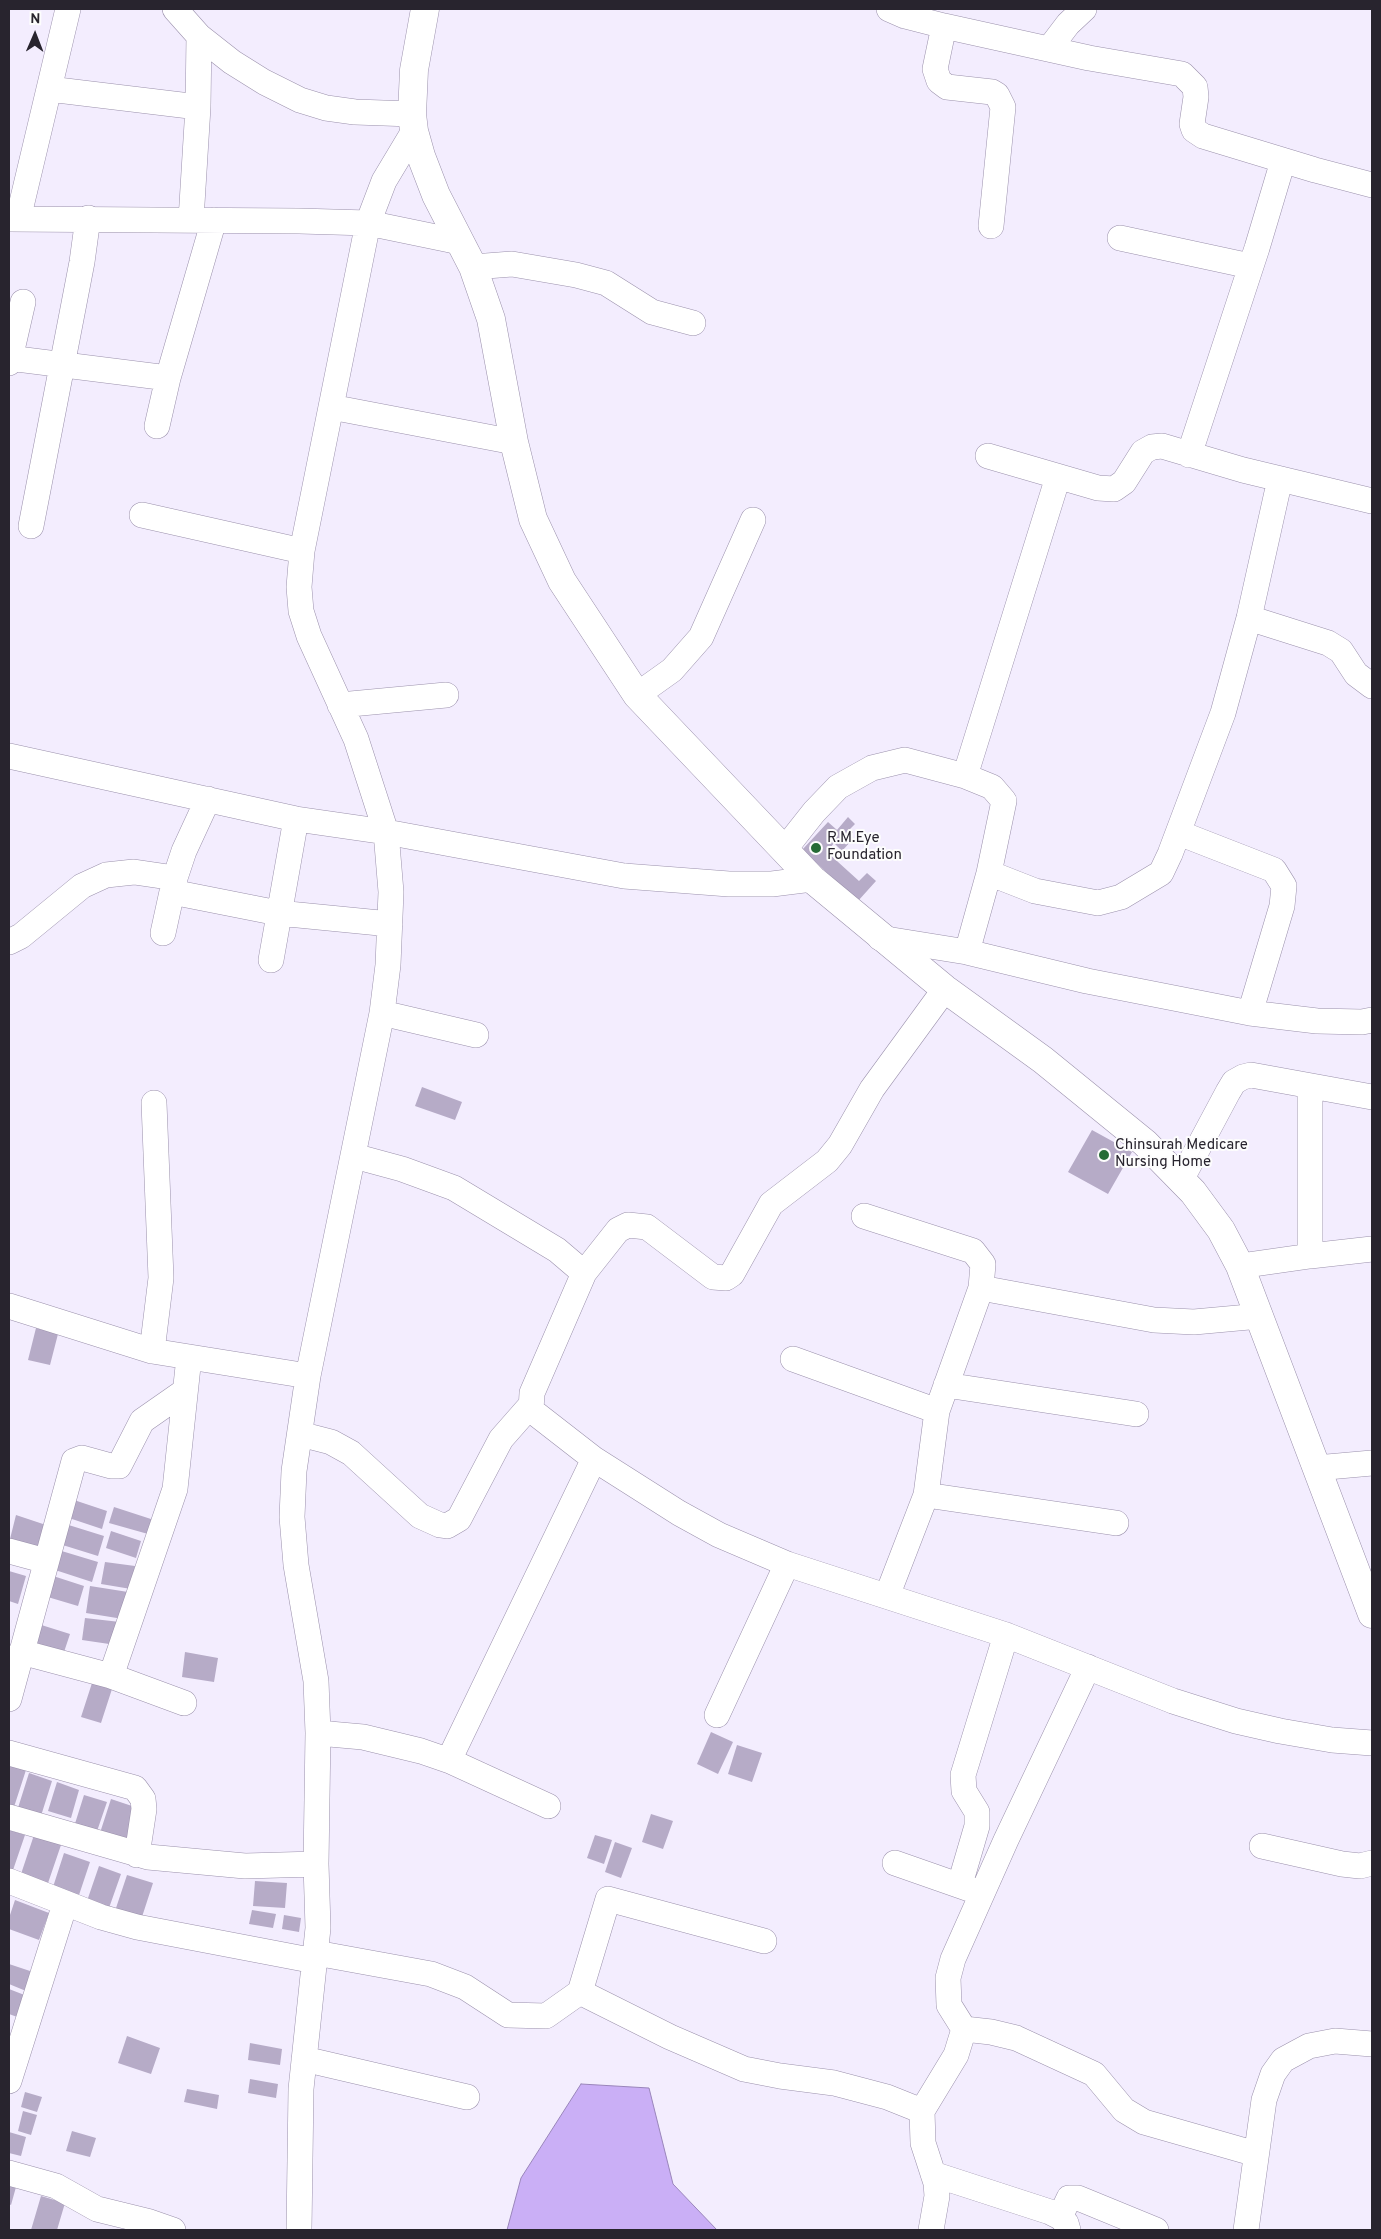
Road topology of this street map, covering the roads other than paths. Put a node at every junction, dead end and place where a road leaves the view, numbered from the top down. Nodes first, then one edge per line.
1 (68, 9) edge
2 (176, 9) edge
3 (425, 9) edge
4 (889, 9) edge
5 (1084, 9) edge
6 (944, 26) junction
7 (199, 36) junction
8 (1049, 49) junction
9 (49, 89) junction
10 (198, 107) junction
11 (413, 122) junction
12 (1283, 161) junction
13 (1372, 185) edge
14 (88, 218) junction
15 (14, 219) edge
16 (202, 220) junction
17 (368, 224) junction
18 (991, 226) dead end
19 (1120, 238) dead end
20 (460, 242) junction
21 (1250, 266) junction
22 (473, 267) junction
23 (23, 302) dead end
24 (693, 323) dead end
25 (9, 360) edge
26 (62, 366) junction
27 (168, 378) junction
28 (331, 406) junction
29 (157, 426) dead end
30 (514, 442) junction
31 (1189, 455) junction
32 (988, 456) dead end
33 (1058, 477) junction
34 (1280, 479) junction
35 (1372, 501) edge
36 (142, 514) dead end
37 (753, 520) dead end
38 (31, 526) dead end
39 (302, 551) junction
40 (1249, 618) junction
41 (1372, 686) edge
42 (446, 695) dead end
43 (637, 695) junction
44 (340, 705) junction
45 (9, 756) edge
46 (965, 776) junction
47 (208, 799) junction
48 (296, 819) junction
49 (386, 832) junction
50 (1178, 833) junction
51 (784, 850) junction
52 (989, 873) junction
53 (812, 879) junction
54 (174, 885) junction
55 (278, 913) junction
56 (390, 924) junction
57 (163, 933) dead end
58 (880, 938) junction
59 (9, 942) edge
60 (967, 952) junction
61 (271, 960) dead end
62 (945, 989) junction
63 (1250, 1012) junction
64 (382, 1013) junction
65 (1372, 1020) edge
66 (476, 1035) dead end
67 (1310, 1086) junction
68 (1372, 1097) edge
69 (154, 1103) dead end
70 (354, 1156) junction
71 (1180, 1180) junction
72 (864, 1216) dead end
73 (1372, 1249) edge
74 (1310, 1256) junction
75 (1240, 1266) junction
76 (584, 1273) junction
77 (981, 1288) junction
78 (9, 1306) edge
79 (1260, 1316) junction
80 (152, 1351) junction
81 (188, 1357) junction
82 (793, 1359) dead end
83 (308, 1376) junction
84 (946, 1385) junction
85 (185, 1391) junction
86 (530, 1406) junction
87 (938, 1411) junction
88 (1136, 1414) dead end
89 (300, 1434) junction
90 (594, 1459) junction
91 (1372, 1463) edge
92 (1316, 1468) junction
93 (926, 1495) junction
94 (1116, 1523) dead end
95 (9, 1551) edge
96 (46, 1561) junction
97 (787, 1564) junction
98 (887, 1596) junction
99 (1372, 1614) edge
100 (1006, 1635) junction
101 (21, 1652) junction
102 (1088, 1667) junction
103 (112, 1676) junction
104 (9, 1699) edge
105 (184, 1703) dead end
106 (717, 1716) dead end
107 (318, 1733) junction
108 (1372, 1743) edge
109 (9, 1753) edge
110 (449, 1760) junction
111 (548, 1806) dead end
112 (9, 1817) edge
113 (1262, 1846) dead end
114 (137, 1855) junction
115 (895, 1863) dead end
116 (1372, 1863) edge
117 (316, 1864) junction
118 (9, 1882) edge
119 (971, 1889) junction
120 (66, 1904) junction
121 (764, 1942) dead end
122 (316, 1957) junction
123 (580, 1992) junction
124 (964, 2029) junction
125 (1372, 2044) edge
126 (304, 2059) junction
127 (9, 2081) edge
128 (466, 2097) dead end
129 (922, 2112) junction
130 (1256, 2154) junction
131 (9, 2173) edge
132 (933, 2174) junction
133 (1064, 2223) edge
134 (172, 2230) edge
135 (299, 2230) edge
136 (930, 2230) edge
137 (1156, 2230) edge
138 (1246, 2230) edge

1 - 9 street
2 - 7 street
3 - 11 main road
4 - 6 street
5 - 8 street
6 - 8 street
6 - 18 street
7 - 10 street
7 - 11 street
8 - 12 street
9 - 10 street
9 - 15 street
10 - 16 street
11 - 17 street
11 - 20 main road
12 - 13 street
12 - 21 street
14 - 15 street
14 - 16 street
14 - 26 street
16 - 17 street
16 - 27 street
17 - 20 street
17 - 28 street
19 - 21 street
20 - 22 main road
21 - 31 street
22 - 24 street
22 - 30 main road
23 - 25 street
25 - 26 street
26 - 27 street
26 - 38 street
27 - 29 street
28 - 30 street
28 - 39 street
30 - 43 main road
31 - 33 street
31 - 34 street
32 - 33 street
33 - 46 street
34 - 35 street
34 - 40 street
36 - 39 street
37 - 43 street
39 - 44 street
40 - 41 street
40 - 50 street
42 - 44 street
43 - 51 main road
44 - 49 street
45 - 47 street
46 - 51 street
46 - 52 street
47 - 48 street
47 - 54 street
48 - 49 street
48 - 55 street
49 - 53 street
49 - 56 street
50 - 52 street
50 - 63 street
51 - 53 main road
52 - 60 street
53 - 58 main road
54 - 55 street
54 - 57 street
54 - 59 street
55 - 56 street
55 - 61 street
56 - 64 street
58 - 60 street
58 - 62 main road
60 - 63 street
62 - 71 main road
62 - 76 street
63 - 65 street
64 - 66 street
64 - 70 street
67 - 68 street
67 - 71 street
67 - 74 street
69 - 80 street
70 - 76 street
70 - 83 street
71 - 75 main road
72 - 77 street
73 - 74 street
74 - 75 street
75 - 79 main road
76 - 86 street
77 - 79 street
77 - 84 street
78 - 80 street
79 - 92 main road
80 - 81 street
81 - 83 street
81 - 85 street
82 - 87 street
83 - 89 street
84 - 87 street
84 - 88 street
85 - 96 street
85 - 103 street
86 - 89 street
86 - 90 street
87 - 93 street
89 - 107 street
90 - 97 street
90 - 110 street
91 - 92 street
92 - 99 main road
93 - 94 street
93 - 98 street
95 - 96 street
96 - 101 street
97 - 98 street
97 - 106 street
98 - 100 street
100 - 102 street
100 - 119 street
101 - 103 street
101 - 104 street
102 - 108 street
102 - 119 street
103 - 105 street
107 - 110 street
107 - 117 street
109 - 114 street
110 - 111 street
112 - 114 street
113 - 116 street
114 - 117 street
115 - 119 street
117 - 122 street
118 - 120 street
119 - 124 street
120 - 122 street
120 - 127 street
121 - 123 street
122 - 123 street
122 - 126 street
123 - 129 street
124 - 129 street
124 - 130 street
125 - 130 street
126 - 128 street
126 - 135 street
129 - 132 street
130 - 138 street
131 - 134 street
132 - 133 street
132 - 136 street
133 - 137 street

